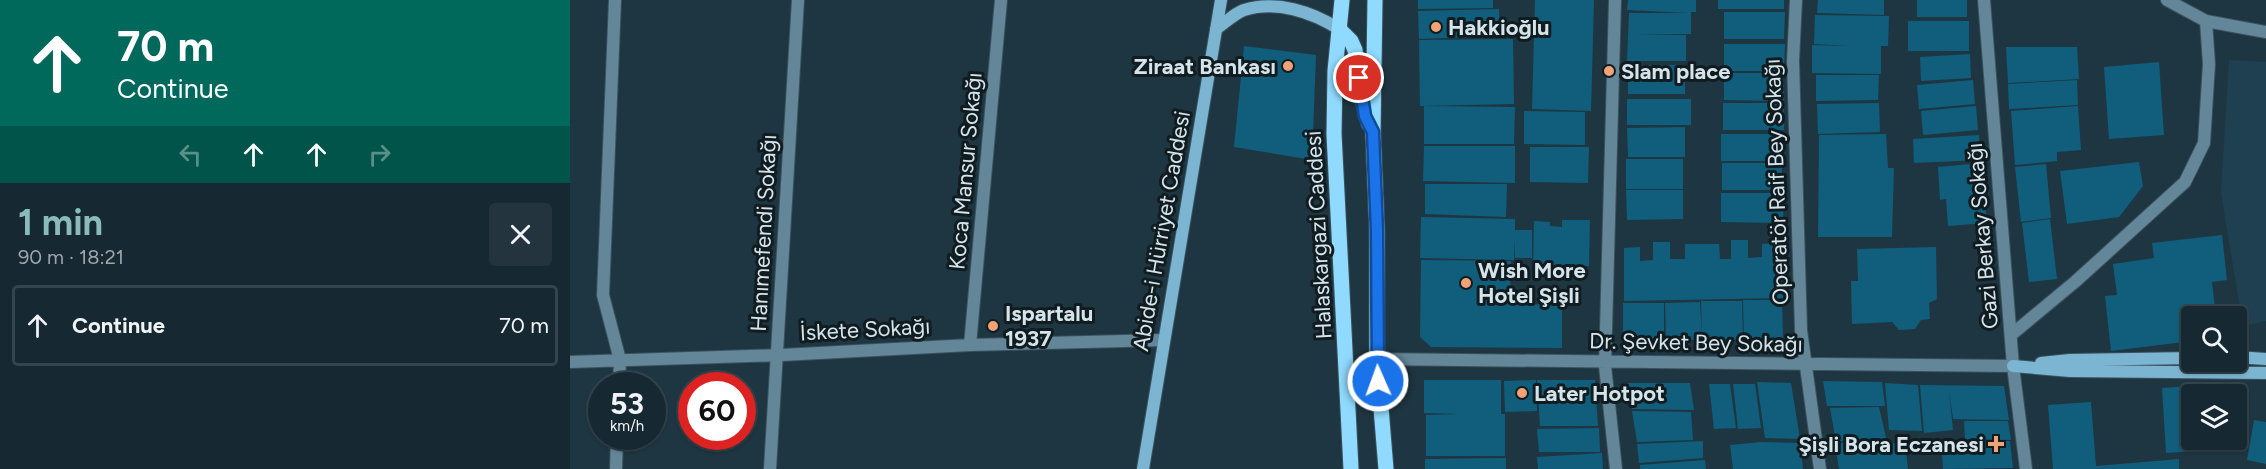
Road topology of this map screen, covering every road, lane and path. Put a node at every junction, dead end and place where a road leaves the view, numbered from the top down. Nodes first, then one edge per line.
1 (615, 0) edge
2 (798, 0) edge
3 (1001, 0) edge
4 (1221, 0) edge
5 (1342, 0) edge
6 (1376, 0) edge
7 (1615, 0) edge
8 (1796, 0) edge
9 (1984, 0) edge
10 (2167, 0) edge
11 (2206, 21) junction
12 (1216, 28) junction
13 (1339, 29) junction
14 (2266, 32) edge
15 (1373, 132) junction
16 (2011, 335) junction
17 (1163, 340) junction
18 (970, 345) junction
19 (777, 355) junction
20 (2181, 358) edge
21 (2247, 358) edge
22 (1377, 359) junction
23 (2266, 359) edge
24 (620, 360) junction
25 (570, 362) edge
26 (1605, 363) junction
27 (1806, 364) junction
28 (2013, 366) junction
29 (620, 372) edge
30 (2266, 373) edge
31 (617, 450) edge
32 (616, 469) edge
33 (770, 469) edge
34 (1143, 469) edge
35 (1350, 469) edge
36 (1386, 469) edge
37 (1616, 469) edge
38 (1820, 469) edge
39 (2026, 469) edge

1 - 24 street
2 - 19 street, Hanımefendi Sokağı
3 - 18 street, Koca Mansur Sokağı
4 - 12 main road, Abide-i Hürriyet Caddesi
5 - 13 main road, Halaskargazi Caddesi
6 - 15 main road
7 - 26 street
8 - 27 street, Operatör Raif Bey Sokağı
9 - 16 street, Gazi Berkay Sokağı
10 - 11 street
11 - 14 street
11 - 16 street
12 - 13 main road
12 - 17 main road, Abide-i Hürriyet Caddesi
13 - 15 main road
13 - 35 main road, Halaskargazi Caddesi
15 - 22 main road
16 - 28 street, Gazi Berkay Sokağı
17 - 18 street, İskete Sokağı
17 - 34 main road, Abide-i Hürriyet Caddesi
18 - 19 street, İskete Sokağı
19 - 24 street, İskete Sokağı
19 - 33 street, Hanımefendi Sokağı
20 - 28 main road, Dr. Şevket Bey Sokağı
21 - 23 main road
22 - 26 street, Dr. Şevket Bey Sokağı
22 - 36 main road
24 - 25 street, İskete Sokağı
24 - 29 street
26 - 27 street, Dr. Şevket Bey Sokağı
26 - 37 street
27 - 28 street, Dr. Şevket Bey Sokağı
27 - 38 street, Operatör Raif Bey Sokağı
28 - 30 main road, Dr. Şevket Bey Sokağı
28 - 39 street, Gazi Berkay Sokağı
31 - 32 street

